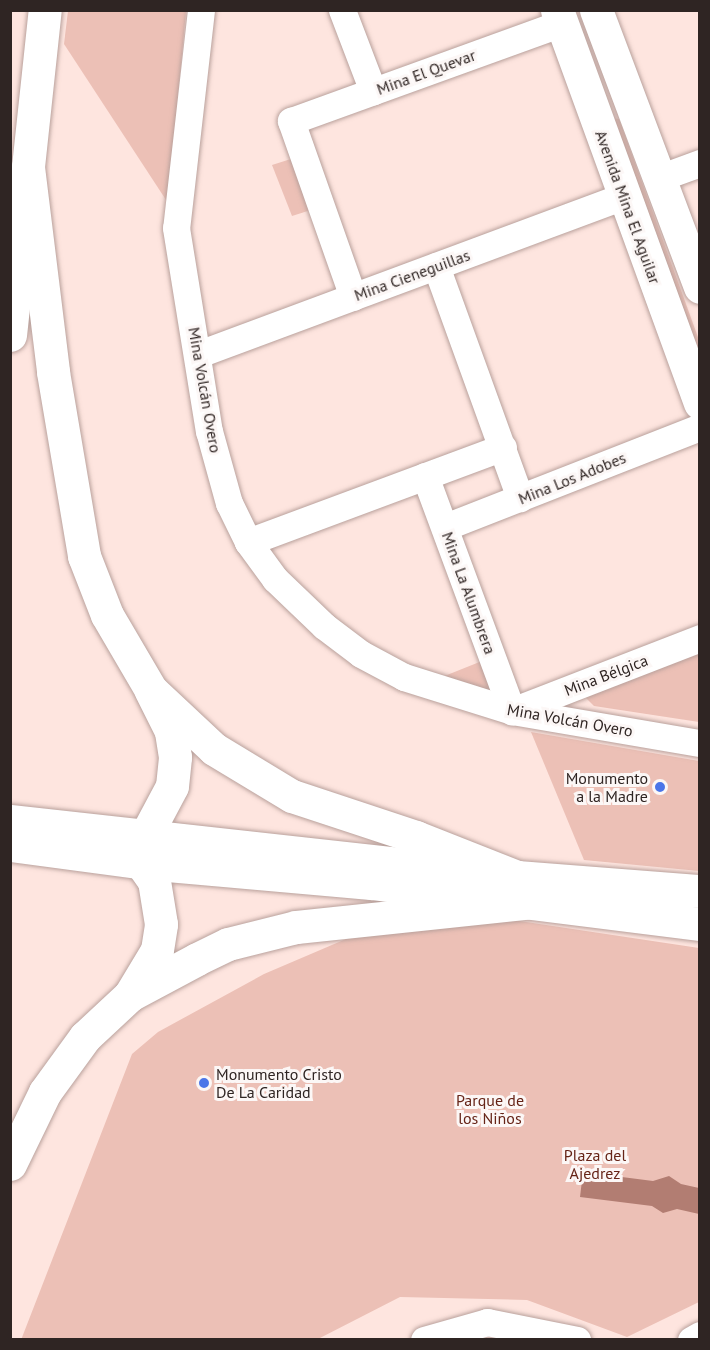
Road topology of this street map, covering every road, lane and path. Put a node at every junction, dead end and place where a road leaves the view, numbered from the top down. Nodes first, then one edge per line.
1 (45, 10) edge
2 (201, 10) edge
3 (342, 10) edge
4 (596, 10) edge
5 (559, 17) edge
6 (373, 92) junction
7 (628, 96) junction
8 (592, 107) junction
9 (699, 163) edge
10 (27, 167) junction
11 (659, 178) junction
12 (624, 196) junction
13 (436, 266) junction
14 (699, 287) edge
15 (353, 297) junction
16 (10, 335) edge
17 (199, 354) junction
18 (699, 404) edge
19 (699, 427) edge
20 (503, 447) junction
21 (425, 476) junction
22 (520, 498) junction
23 (445, 527) junction
24 (248, 542) junction
25 (699, 638) edge
26 (151, 690) junction
27 (512, 711) junction
28 (699, 743) edge
29 (10, 821) edge
30 (10, 845) edge
31 (125, 846) junction
32 (521, 890) junction
33 (699, 891) edge
34 (699, 924) edge
35 (130, 995) junction
36 (10, 1164) edge
37 (699, 1335) edge
38 (424, 1340) edge
39 (577, 1340) edge
40 (691, 1340) edge

1 - 10 main road
2 - 17 street, Mina Volcán Overo
3 - 6 street
4 - 7 main road
5 - 6 street, Mina El Quevar
5 - 8 main road, Avenida Mina El Aguilar
6 - 15 street, Mina El Quevar
7 - 8 main road
7 - 11 main road
8 - 12 main road, Avenida Mina El Aguilar
9 - 11 street
10 - 16 main road
10 - 26 main road
11 - 14 main road
12 - 13 street, Mina Cieneguillas
12 - 18 main road, Avenida Mina El Aguilar
13 - 15 street, Mina Cieneguillas
13 - 20 street
15 - 17 street, Mina Cieneguillas
17 - 24 street, Mina Volcán Overo
19 - 22 street, Mina Los Adobes
20 - 21 street
20 - 22 street
21 - 23 street, Mina La Alumbrera
21 - 24 street
22 - 23 street, Mina Los Adobes
23 - 27 street, Mina La Alumbrera
24 - 27 street, Mina Volcán Overo
25 - 27 street, Mina Bélgica
26 - 31 main road
26 - 32 main road
27 - 28 street, Mina Volcán Overo
29 - 31 main road
30 - 31 main road
31 - 32 main road
31 - 35 main road
32 - 33 main road
32 - 34 main road
32 - 35 main road
35 - 36 main road
37 - 40 street
38 - 39 street

